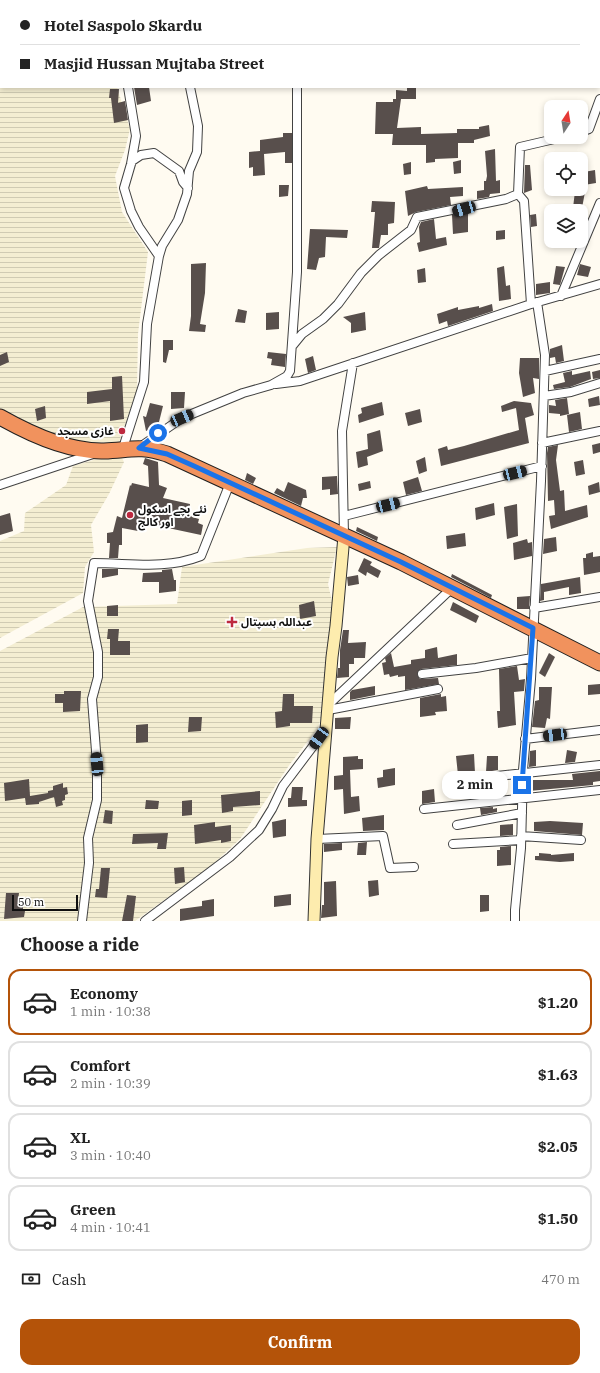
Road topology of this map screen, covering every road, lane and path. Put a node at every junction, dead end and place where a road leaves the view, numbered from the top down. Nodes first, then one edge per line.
1 (128, 88) edge
2 (190, 88) edge
3 (297, 88) edge
4 (600, 99) edge
5 (588, 129) edge
6 (544, 141) edge
7 (132, 161) junction
8 (188, 188) junction
9 (518, 194) junction
10 (600, 203) edge
11 (159, 256) junction
12 (600, 284) edge
13 (561, 296) junction
14 (534, 303) junction
15 (293, 345) junction
16 (600, 359) edge
17 (353, 363) junction
18 (544, 371) junction
19 (600, 383) edge
20 (271, 385) junction
21 (544, 396) junction
22 (0, 418) edge
23 (600, 432) edge
24 (542, 443) junction
25 (123, 448) junction
26 (139, 448) junction
27 (103, 451) junction
28 (542, 466) junction
29 (230, 483) junction
30 (0, 485) edge
31 (344, 516) junction
32 (344, 536) junction
33 (452, 588) junction
34 (600, 597) edge
35 (534, 608) junction
36 (533, 628) junction
37 (532, 658) junction
38 (600, 662) edge
39 (422, 674) dead end
40 (438, 688) dead end
41 (328, 707) junction
42 (326, 728) junction
43 (600, 730) edge
44 (525, 739) junction
45 (600, 765) edge
46 (523, 774) junction
47 (460, 780) dead end
48 (600, 790) edge
49 (522, 797) junction
50 (424, 809) dead end
51 (522, 813) junction
52 (457, 825) dead end
53 (521, 838) junction
54 (317, 839) junction
55 (581, 840) dead end
56 (452, 844) dead end
57 (414, 867) dead end
58 (82, 921) edge
59 (146, 921) edge
60 (314, 921) edge
61 (516, 921) edge

1 - 7 street
2 - 8 street
3 - 15 street
4 - 5 street
6 - 9 street
7 - 8 street
7 - 11 street
8 - 11 street
9 - 14 street
9 - 15 street
10 - 13 street
11 - 25 street
12 - 13 street
13 - 14 street
14 - 17 street
14 - 18 street
15 - 20 street
16 - 18 street
17 - 20 street
17 - 31 street
18 - 21 street
19 - 21 street
20 - 26 street
21 - 24 street
22 - 27 highway
23 - 24 street
24 - 28 street
25 - 26 highway
25 - 27 highway
26 - 29 highway
27 - 30 street
28 - 31 street
28 - 35 street
29 - 32 highway
29 - 58 street
31 - 32 street
32 - 33 highway
32 - 41 street
33 - 36 highway
33 - 41 street
34 - 35 street
35 - 36 street
36 - 37 street
36 - 38 highway
37 - 39 street
37 - 44 street
40 - 41 street
41 - 42 street
42 - 54 street
42 - 59 street
43 - 44 street
44 - 46 street
45 - 46 street
46 - 47 street
46 - 49 street
48 - 49 street
49 - 50 street
49 - 51 street
51 - 52 street
51 - 53 street
53 - 55 street
53 - 56 street
53 - 61 street
54 - 57 street
54 - 60 street

